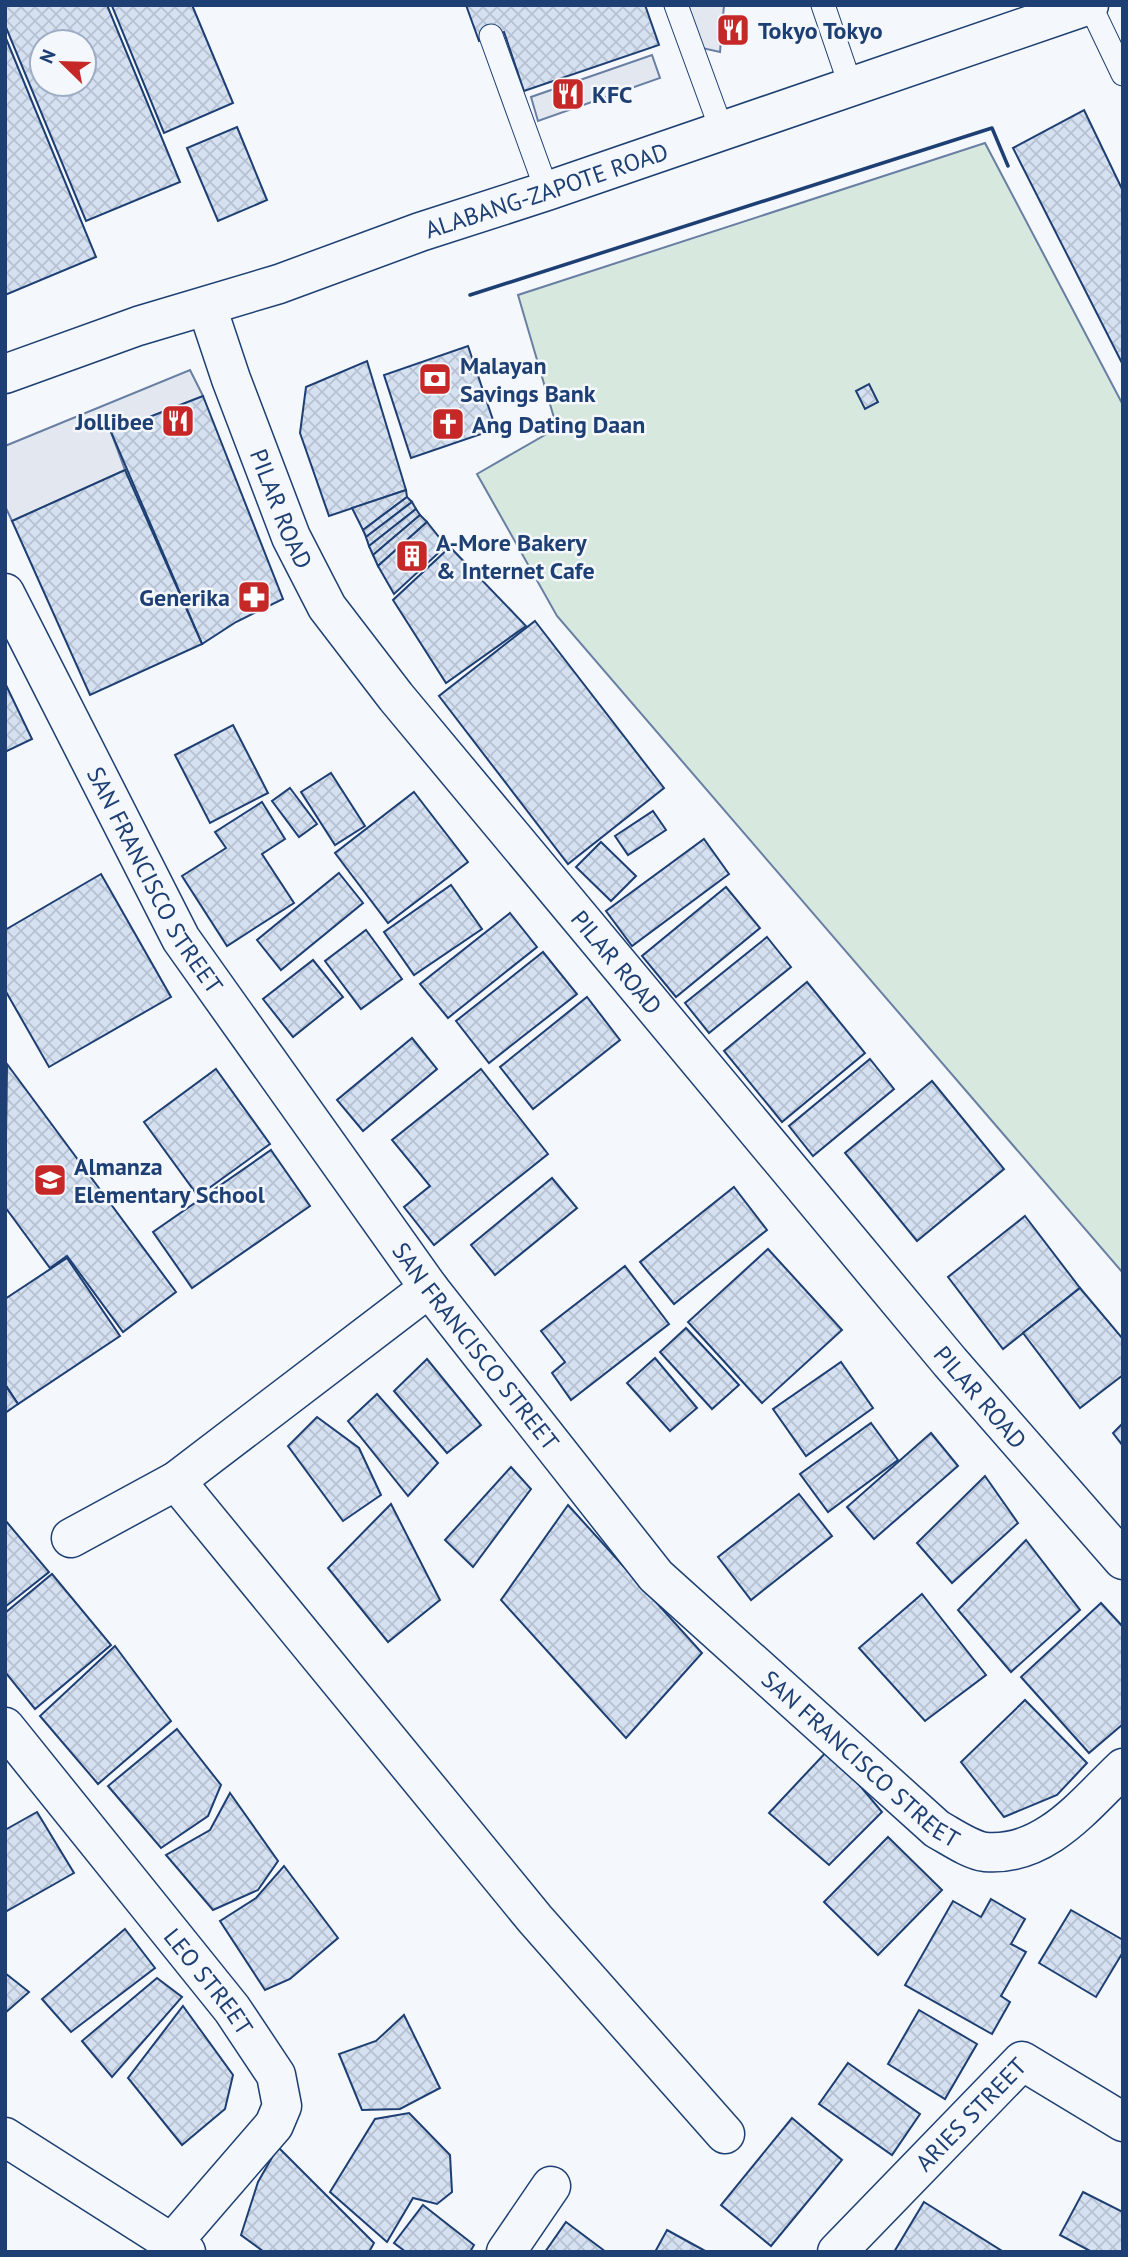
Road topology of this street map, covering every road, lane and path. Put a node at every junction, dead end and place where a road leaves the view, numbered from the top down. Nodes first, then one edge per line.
1 (676, 5) edge
2 (823, 5) edge
3 (1090, 5) edge
4 (491, 36) dead end
5 (1123, 75) edge
6 (851, 86) junction
7 (722, 131) junction
8 (547, 191) junction
9 (207, 307) junction
10 (5, 374) edge
11 (5, 593) edge
12 (429, 1288) junction
13 (176, 1481) junction
14 (71, 1538) dead end
15 (1123, 1560) edge
16 (5, 1727) edge
17 (1123, 1768) edge
18 (1123, 2122) edge
19 (725, 2134) dead end
20 (5, 2137) edge
21 (551, 2186) dead end
22 (179, 2248) edge
23 (506, 2252) edge
24 (837, 2252) edge

1 - 7 lane
2 - 6 lane
3 - 5 lane
3 - 6 main road, ALABANG-ZAPOTE ROAD
4 - 8 lane
6 - 7 main road, ALABANG-ZAPOTE ROAD
7 - 8 main road, ALABANG-ZAPOTE ROAD
8 - 9 main road, ALABANG-ZAPOTE ROAD
9 - 10 main road, ALABANG-ZAPOTE ROAD
9 - 15 main road, PILAR ROAD
11 - 12 main road, SAN FRANCISCO STREET
12 - 13 main road
12 - 17 main road, SAN FRANCISCO STREET
13 - 14 main road
13 - 19 main road
16 - 22 main road, LEO STREET
18 - 24 main road, ARIES STREET
20 - 22 main road
21 - 23 main road

